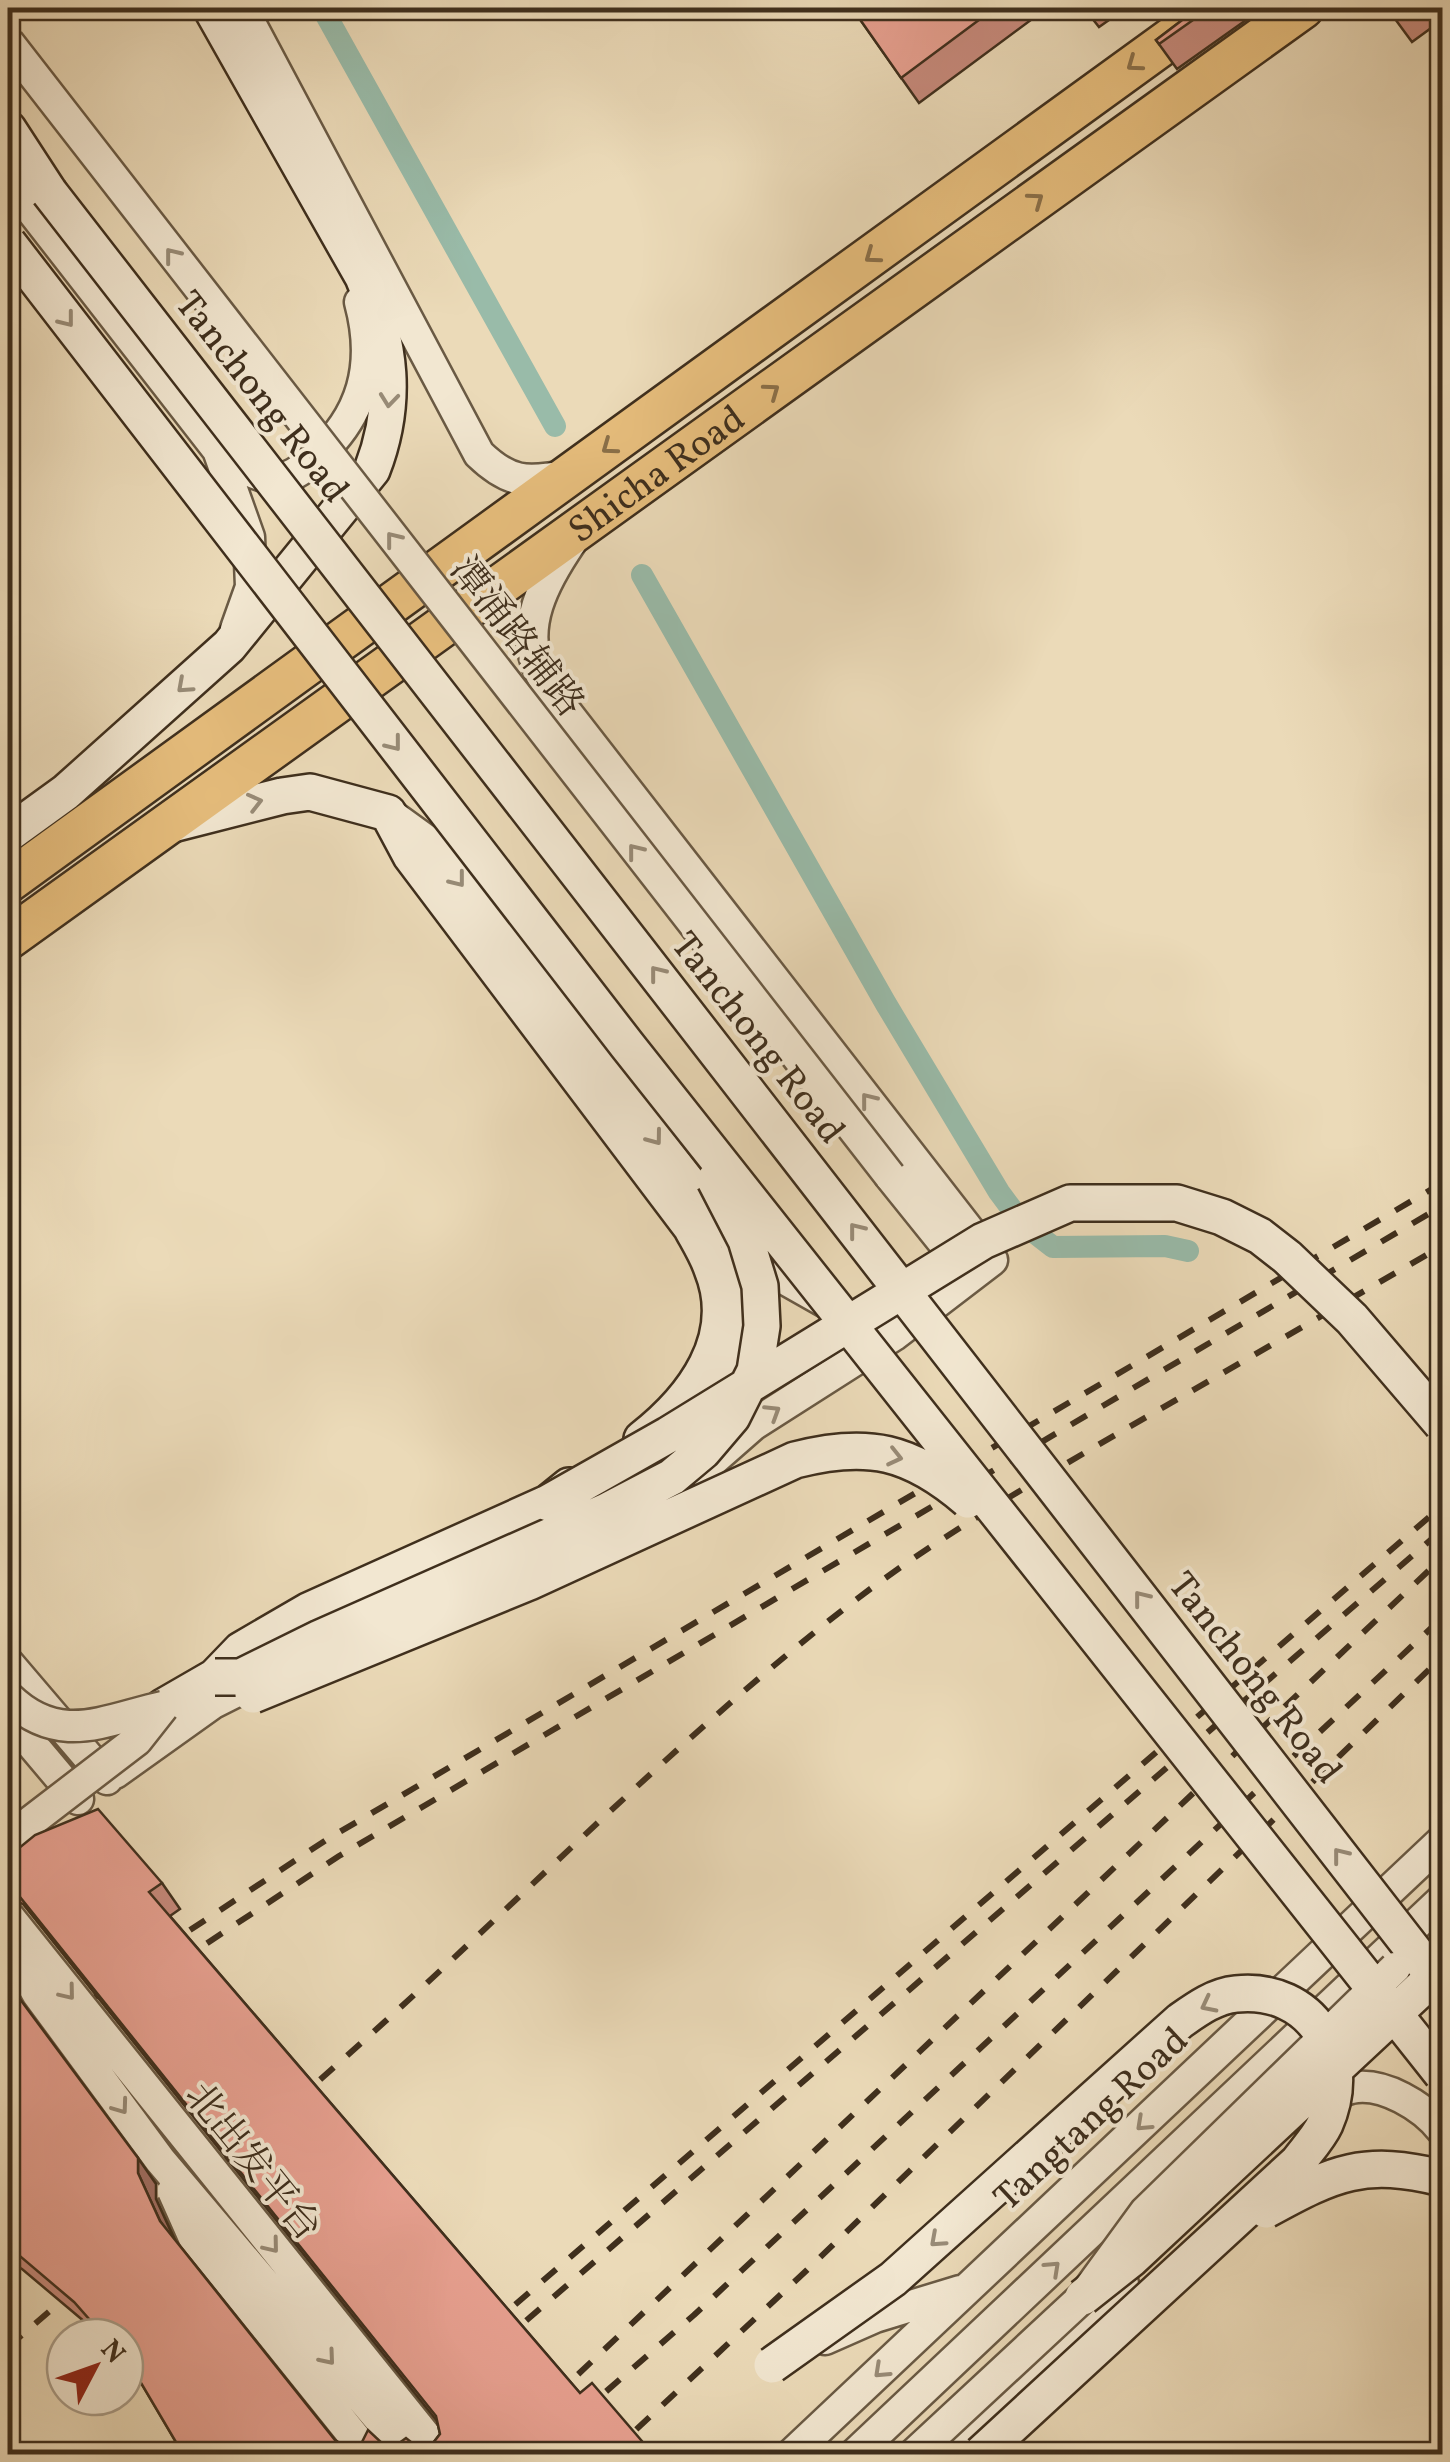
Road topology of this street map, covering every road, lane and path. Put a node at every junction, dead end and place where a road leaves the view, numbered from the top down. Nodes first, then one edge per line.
1 (211, 8) edge
2 (242, 8) edge
3 (1213, 8) edge
4 (1303, 8) edge
5 (8, 42) edge
6 (8, 128) edge
7 (8, 140) edge
8 (8, 180) edge
9 (49, 192) junction
10 (343, 242) junction
11 (8, 243) edge
12 (218, 450) junction
13 (569, 476) junction
14 (580, 530) junction
15 (229, 646) junction
16 (388, 813) junction
17 (161, 827) junction
18 (8, 834) edge
19 (8, 882) edge
20 (8, 939) edge
21 (628, 1046) junction
22 (735, 1240) junction
23 (970, 1276) junction
24 (894, 1336) junction
25 (1442, 1424) edge
26 (548, 1503) junction
27 (1056, 1590) junction
28 (8, 1663) edge
29 (215, 1677) junction
30 (252, 1694) joint
31 (8, 1697) edge
32 (8, 1716) edge
33 (165, 1722) junction
34 (99, 1770) junction
35 (70, 1789) junction
36 (8, 1839) edge
37 (1442, 1840) edge
38 (8, 1851) edge
39 (1440, 1902) edge
40 (8, 1916) edge
41 (8, 1940) edge
42 (1442, 1969) edge
43 (1442, 1988) edge
44 (1442, 2074) edge
45 (1291, 2129) junction
46 (1442, 2130) edge
47 (160, 2160) junction
48 (1442, 2178) edge
49 (1221, 2234) junction
50 (968, 2288) junction
51 (1083, 2296) junction
52 (772, 2365) joint
53 (368, 2454) edge
54 (409, 2454) edge
55 (440, 2454) edge
56 (792, 2454) edge
57 (854, 2454) edge
58 (914, 2454) edge
59 (937, 2454) edge
60 (980, 2454) edge

1 - 10 main road
2 - 13 street
3 -> 13 main road, Shicha Road
14 -> 4 main road, Shicha Road
23 -> 5 street, 潭涌路辅路, bridge
6 - 9 main road
7 - 9 main road, Tanchong Road
8 - 12 street
43 -> 9 main road, Tanchong Road, bridge
10 - 12 street
10 -> 15 main road
11 -> 21 main road, bridge
12 - 15 street
13 - 19 main road, Shicha Road
14 - 17 main road, Shicha Road
23 -> 14 street
15 -> 18 main road
17 -> 16 main road
16 -> 22 street
16 - 26 main road, bridge
17 - 20 main road, Shicha Road
21 - 27 main road, bridge
21 - 29 main road, bridge
22 - 24 street
22 - 34 street
23 - 24 street
33 -> 24 street
25 - 26 main road, bridge
26 - 29 main road
30 -> 27 main road, bridge
27 - 44 main road, bridge
28 - 34 street
29 - 33 main road
30 - 33 street
31 - 33 street, bridge
32 - 35 street
33 - 34 street
33 - 36 street, bridge
34 - 35 street
35 - 38 street
37 -> 50 street, Tangtang Road
39 - 51 street, bridge
57 -> 39 street
40 -> 55 street, 北出发平台, bridge
41 -> 47 street, 北出发平台, bridge
42 - 51 main road, bridge
43 - 45 street
45 - 46 street
45 - 59 street
47 - 53 street, 北出发平台, bridge
47 -> 54 street, 北出发平台, bridge
48 - 49 main road, bridge
49 -> 52 main road, bridge
49 - 60 main road, bridge
50 - 52 street
50 -> 56 street, Tangtang Road
51 - 58 street, bridge

